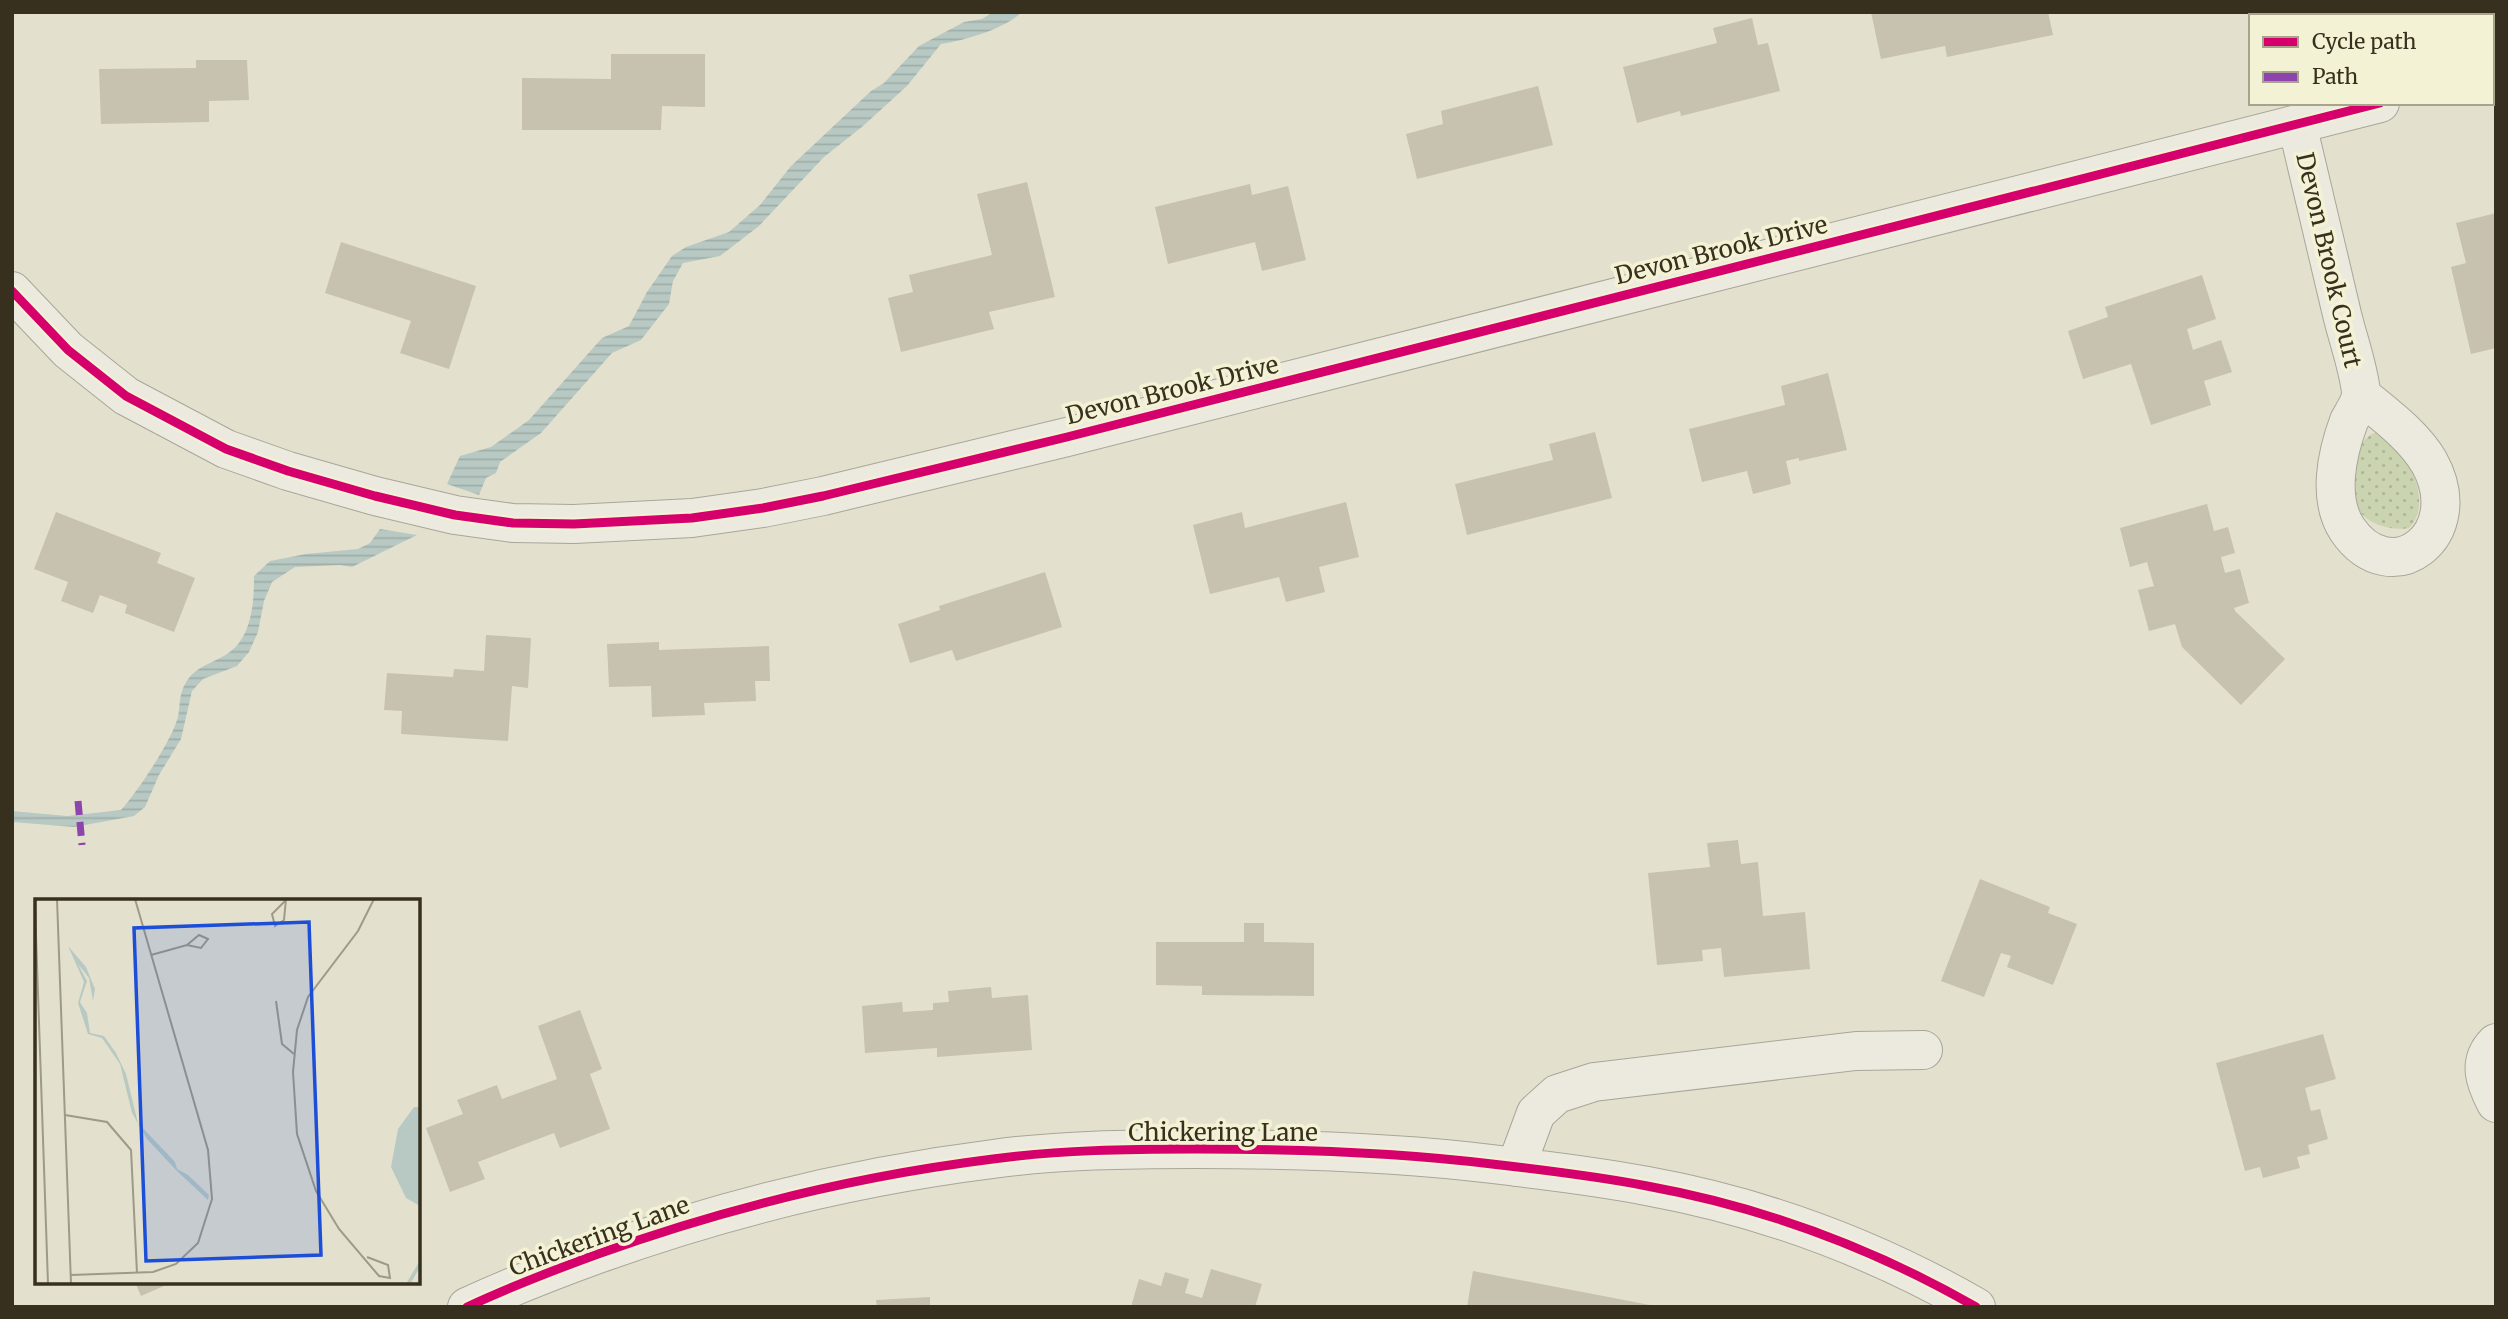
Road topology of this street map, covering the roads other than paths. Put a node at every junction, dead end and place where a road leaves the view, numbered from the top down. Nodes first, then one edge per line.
1 (2372, 105) edge
2 (2297, 124) junction
3 (12, 291) edge
4 (2361, 395) dead end
5 (2496, 1043) edge
6 (1923, 1050) dead end
7 (2496, 1103) edge
8 (1516, 1167) junction
9 (467, 1307) edge
10 (1976, 1307) edge

1 - 2 street, Devon Brook Drive
2 - 3 street, Devon Brook Drive
2 - 4 street, Devon Brook Court
5 - 7 street
6 - 8 street
8 - 9 street, Chickering Lane
8 - 10 street, Chickering Lane

